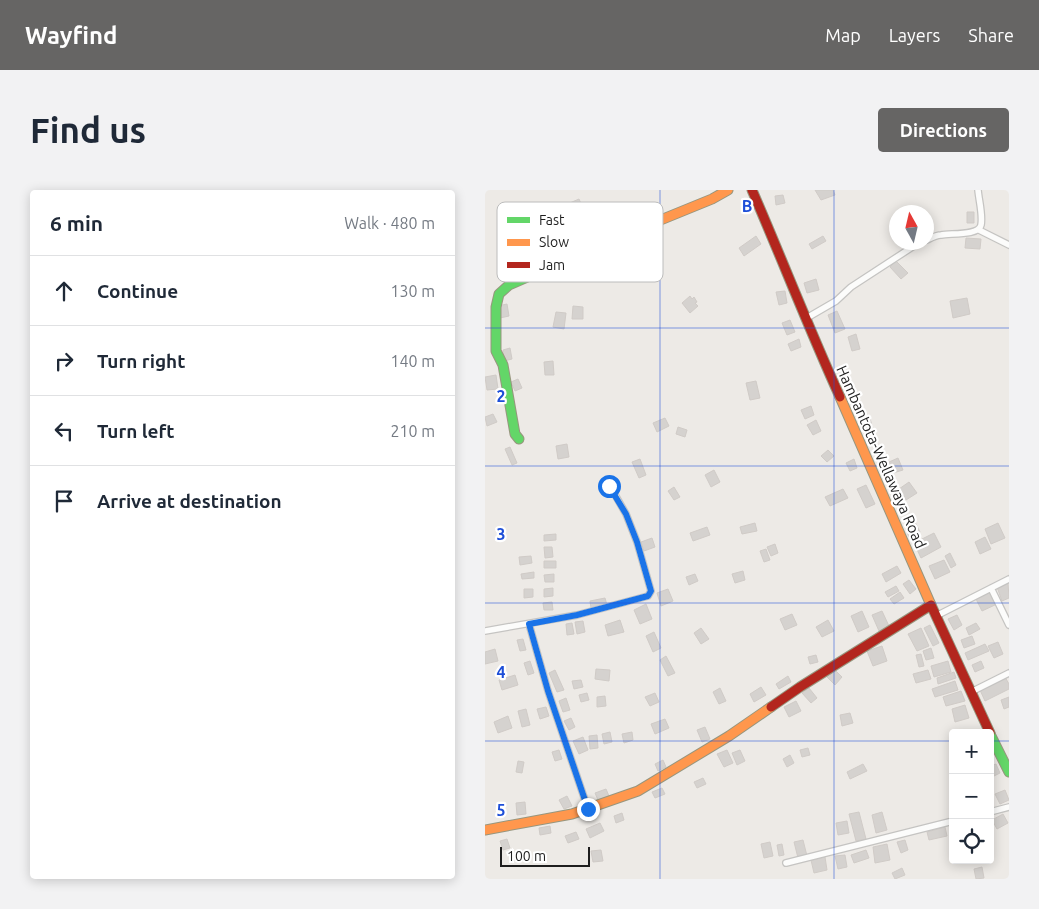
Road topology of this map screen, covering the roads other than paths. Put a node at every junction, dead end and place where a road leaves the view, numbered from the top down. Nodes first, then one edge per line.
1 (728, 190) edge
2 (752, 190) edge
3 (978, 190) edge
4 (663, 219) edge
5 (979, 230) junction
6 (934, 237) edge
7 (1009, 245) edge
8 (908, 250) edge
9 (517, 282) edge
10 (805, 319) junction
11 (519, 440) dead end
12 (609, 486) dead end
13 (1009, 579) edge
14 (991, 588) junction
15 (931, 606) junction
16 (936, 616) junction
17 (529, 624) junction
18 (1009, 625) edge
19 (485, 631) edge
20 (1009, 673) edge
21 (970, 692) junction
22 (988, 729) edge
23 (994, 741) edge
24 (1009, 772) edge
25 (1009, 807) edge
26 (588, 809) junction
27 (994, 811) edge
28 (949, 822) edge
29 (485, 830) edge
30 (787, 863) dead end

1 - 4 main road
2 - 10 main road, Hambantota-Wellawaya Road
3 - 5 street
5 - 6 street
5 - 7 street
8 - 10 street
9 - 11 main road
10 - 15 main road, Hambantota-Wellawaya Road
12 - 17 street
13 - 14 street
14 - 16 street
14 - 18 street
15 - 16 main road, Hambantota-Wellawaya Road
15 - 26 main road
16 - 21 main road, Hambantota-Wellawaya Road
17 - 19 street
17 - 26 street
20 - 21 street
21 - 22 main road, Hambantota-Wellawaya Road
23 - 24 main road, Hambantota-Wellawaya Road
25 - 27 street
26 - 29 main road
28 - 30 street

